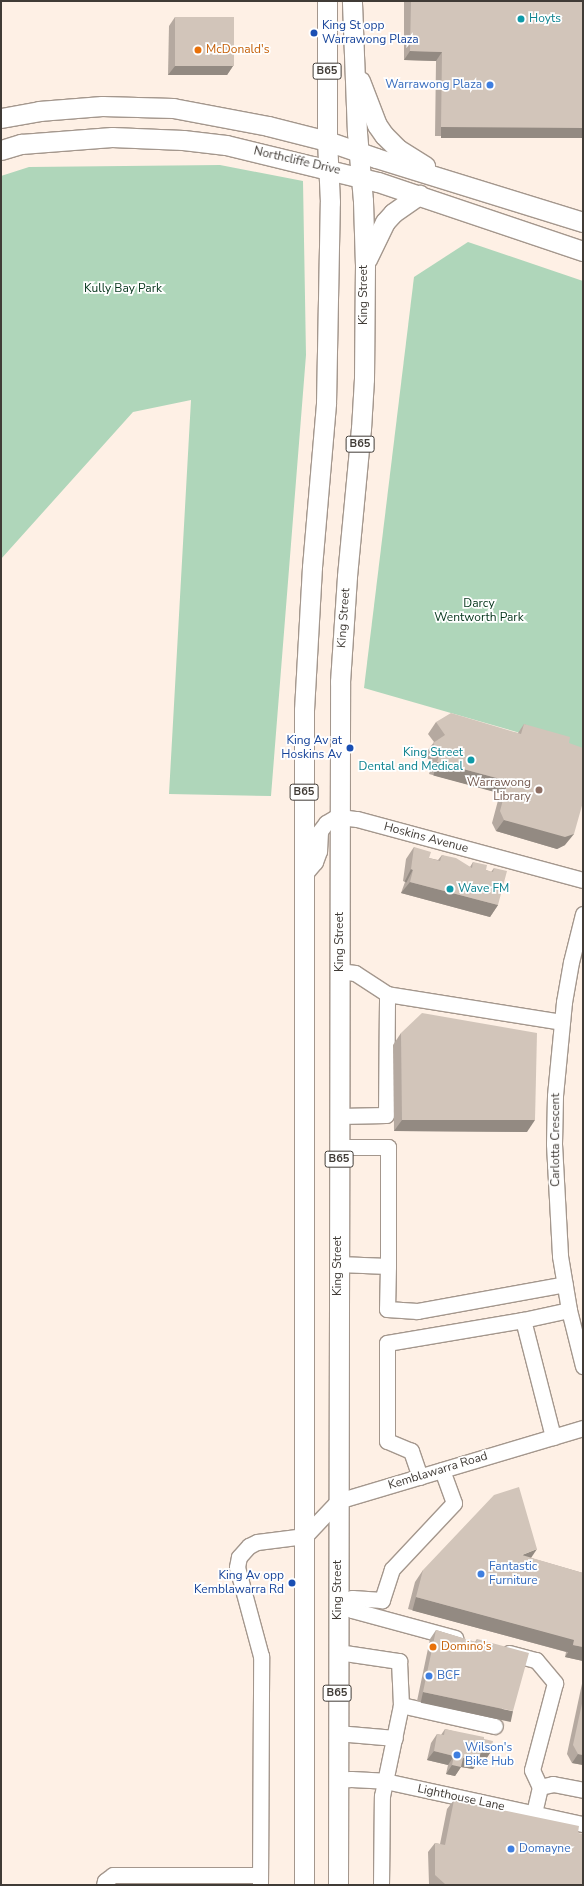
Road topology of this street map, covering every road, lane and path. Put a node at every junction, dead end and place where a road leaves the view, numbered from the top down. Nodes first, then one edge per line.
1 (328, 1) edge
2 (352, 1) edge
3 (355, 70) junction
4 (1, 118) edge
5 (327, 141) junction
6 (1, 150) edge
7 (358, 151) junction
8 (328, 168) junction
9 (361, 177) junction
10 (452, 182) junction
11 (419, 195) junction
12 (583, 222) edge
13 (583, 251) edge
14 (365, 265) junction
15 (340, 817) junction
16 (304, 875) junction
17 (583, 880) edge
18 (583, 914) edge
19 (340, 971) junction
20 (387, 994) junction
21 (562, 1022) junction
22 (339, 1116) junction
23 (339, 1146) junction
24 (338, 1264) junction
25 (388, 1266) junction
26 (565, 1284) junction
27 (569, 1310) junction
28 (523, 1320) junction
29 (583, 1366) edge
30 (583, 1428) edge
31 (553, 1437) junction
32 (442, 1470) junction
33 (420, 1477) junction
34 (338, 1501) junction
35 (305, 1536) junction
36 (338, 1604) junction
37 (467, 1641) edge
38 (498, 1649) edge
39 (338, 1652) junction
40 (401, 1705) junction
41 (495, 1726) dead end
42 (337, 1733) junction
43 (395, 1738) junction
44 (337, 1780) junction
45 (386, 1781) junction
46 (540, 1787) junction
47 (583, 1790) edge
48 (534, 1814) junction
49 (583, 1824) edge
50 (260, 1880) edge
51 (104, 1885) edge
52 (304, 1885) edge
53 (338, 1885) edge
54 (381, 1885) edge

1 - 5 main road, B65
2 - 3 main road, King Street / B65
3 - 7 main road, King Street / B65
3 - 10 main road
4 - 5 main road, Northcliffe Drive
5 - 7 main road, Northcliffe Drive
5 - 8 main road, B65
6 - 8 main road, Northcliffe Drive
7 - 9 main road, King Street / B65
7 - 10 main road, Northcliffe Drive
8 - 9 main road, Northcliffe Drive
8 - 16 main road, B65
9 - 11 main road, Northcliffe Drive
9 - 14 main road, King Street / B65
10 - 12 main road, Northcliffe Drive
11 - 13 main road, Northcliffe Drive
11 - 14 main road
14 - 15 main road, King Street / B65
15 - 16 street
15 - 17 street, Hoskins Avenue
15 - 19 main road, King Street / B65
16 - 35 main road, B65
18 - 21 street, Carlotta Crescent
19 - 20 street
19 - 22 main road, King Street / B65
20 - 21 street
20 - 22 street
21 - 26 street, Carlotta Crescent
22 - 23 main road, King Street / B65
23 - 24 main road, King Street / B65
23 - 25 street
24 - 25 street
24 - 34 main road, King Street / B65
25 - 26 street
26 - 27 street, Carlotta Crescent
27 - 28 street
27 - 29 street, Carlotta Crescent
28 - 31 street
28 - 33 street
30 - 31 street, Kemblawarra Road
31 - 32 street, Kemblawarra Road
32 - 33 street, Kemblawarra Road
32 - 36 street
33 - 34 street, Kemblawarra Road
34 - 35 street
34 - 36 main road, King Street / B65
35 - 50 street
35 - 52 main road, B65
36 - 37 street
36 - 39 main road, King Street / B65
38 - 46 street
39 - 40 street
39 - 42 main road, King Street / B65
40 - 41 street
40 - 43 street
42 - 43 street
42 - 44 main road, King Street / B65
43 - 45 street
44 - 45 street, Lighthouse Lane
44 - 53 main road, King Street / B65
45 - 48 street, Lighthouse Lane
45 - 54 street
46 - 47 street
46 - 48 street
48 - 49 street, Lighthouse Lane
50 - 51 street

